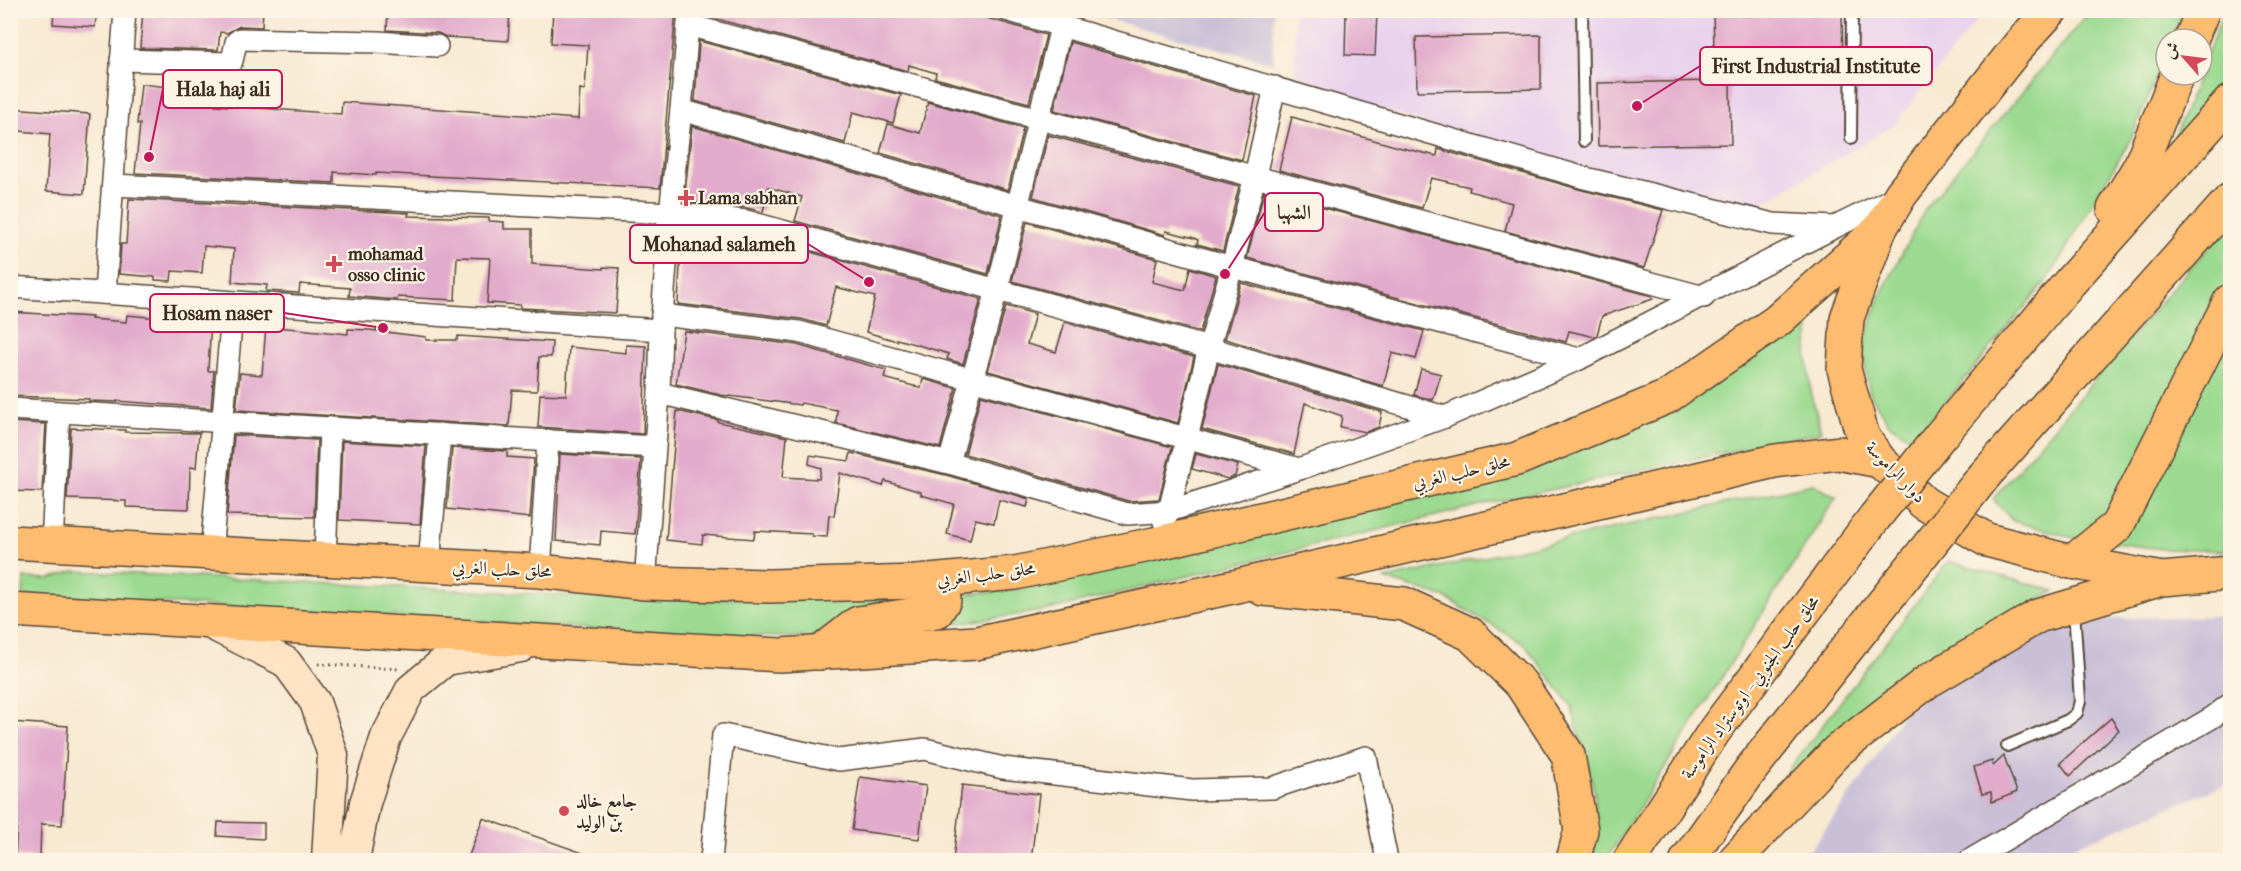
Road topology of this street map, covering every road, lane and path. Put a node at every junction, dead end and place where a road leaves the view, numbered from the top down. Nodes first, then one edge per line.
1 (125, 10) edge
2 (1005, 10) edge
3 (1582, 10) edge
4 (1852, 10) edge
5 (2040, 10) edge
6 (2051, 10) edge
7 (2203, 10) edge
8 (689, 18) edge
9 (1061, 27) junction
10 (2196, 27) edge
11 (2020, 44) junction
12 (437, 46) dead end
13 (121, 60) junction
14 (1275, 87) junction
15 (2172, 87) edge
16 (2230, 102) edge
17 (681, 110) junction
18 (1039, 118) junction
19 (1851, 138) dead end
20 (1584, 141) dead end
21 (1255, 176) junction
22 (113, 185) junction
23 (1901, 194) junction
24 (2230, 200) edge
25 (1017, 205) junction
26 (670, 213) junction
27 (1835, 228) junction
28 (1880, 229) junction
29 (1232, 267) junction
30 (2070, 282) junction
31 (10, 287) edge
32 (996, 290) junction
33 (105, 293) junction
34 (1704, 297) junction
35 (2230, 301) edge
36 (233, 302) junction
37 (662, 322) junction
38 (1209, 348) junction
39 (1579, 359) junction
40 (973, 378) junction
41 (659, 393) junction
42 (10, 409) edge
43 (59, 412) junction
44 (1445, 417) junction
45 (222, 421) junction
46 (330, 428) junction
47 (440, 434) junction
48 (1187, 437) junction
49 (548, 440) junction
50 (654, 447) junction
51 (1880, 460) junction
52 (949, 463) junction
53 (1299, 469) junction
54 (1169, 511) junction
55 (10, 542) edge
56 (52, 544) junction
57 (1154, 544) junction
58 (118, 547) junction
59 (210, 554) junction
60 (324, 560) junction
61 (10, 561) edge
62 (2072, 562) junction
63 (429, 565) junction
64 (540, 571) junction
65 (2230, 573) edge
66 (2162, 579) junction
67 (645, 582) junction
68 (918, 582) junction
69 (1237, 586) junction
70 (2074, 605) junction
71 (10, 610) edge
72 (204, 621) junction
73 (549, 642) junction
74 (820, 652) junction
75 (286, 662) junction
76 (432, 672) junction
77 (2230, 704) edge
78 (2007, 746) dead end
79 (327, 861) edge
80 (354, 861) edge
81 (711, 861) edge
82 (1387, 861) edge
83 (1573, 861) edge
84 (1630, 861) edge
85 (1687, 861) edge
86 (1735, 861) edge
87 (1970, 861) edge

1 - 13 street
2 - 9 street
3 - 20 lane
4 - 19 lane
5 - 11 main road
6 - 11 highway, دوار الراموسة
7 - 10 highway
8 - 17 street
8 - 18 street
9 - 14 street
9 - 18 street
11 - 23 highway, دوار الراموسة
12 - 13 street
13 - 22 street
14 - 21 street
14 - 27 street
15 - 30 highway
16 - 30 highway
17 - 25 street
17 - 26 street
18 - 21 street
18 - 25 street
21 - 29 street
21 - 34 street
22 - 26 street
22 - 33 street
23 - 27 street
23 - 28 highway, دوار الراموسة
24 - 85 highway, bridge
25 - 29 street
25 - 32 street
26 - 32 street
26 - 37 street
27 - 34 street
28 - 51 highway, دوار الراموسة
28 - 57 highway, محلق حلب الغربي
29 - 38 street
29 - 39 street
30 - 84 highway, محلق حلب الجنوبي - اوتوستراد الراموسة, bridge
31 - 33 street
32 - 38 street
32 - 40 street
33 - 36 street
34 - 39 street
35 - 62 highway
36 - 37 street
36 - 45 street
37 - 40 street
37 - 41 street
38 - 44 street
38 - 48 street
39 - 44 street
40 - 48 street
40 - 52 street
41 - 50 street
41 - 52 street
42 - 43 street
43 - 45 street
43 - 56 street
44 - 53 street
45 - 46 street
45 - 59 street
46 - 47 street
46 - 60 street
47 - 49 street
47 - 63 street
48 - 53 street
48 - 54 street
49 - 50 street
49 - 64 street
50 - 67 street
51 - 62 highway, دوار الراموسة
51 - 69 highway
52 - 54 street
53 - 54 street
54 - 57 street
55 - 56 highway, محلق حلب الغربي
56 - 58 highway, محلق حلب الغربي
57 - 68 highway, محلق حلب الغربي
58 - 59 highway, محلق حلب الغربي
58 - 61 highway
59 - 60 highway, محلق حلب الغربي
60 - 63 highway, محلق حلب الغربي
62 - 66 highway, دوار الراموسة
63 - 64 highway, محلق حلب الغربي
64 - 67 highway, محلق حلب الغربي
65 - 66 highway, دوار الراموسة
66 - 70 highway
67 - 68 highway, محلق حلب الغربي
68 - 74 highway
69 - 74 highway
69 - 83 highway
70 - 78 lane
70 - 86 highway
71 - 72 highway
72 - 73 highway
72 - 75 main road
73 - 74 highway
73 - 76 main road
75 - 76 path
75 - 79 main road
76 - 80 main road
77 - 87 street
81 - 82 street

